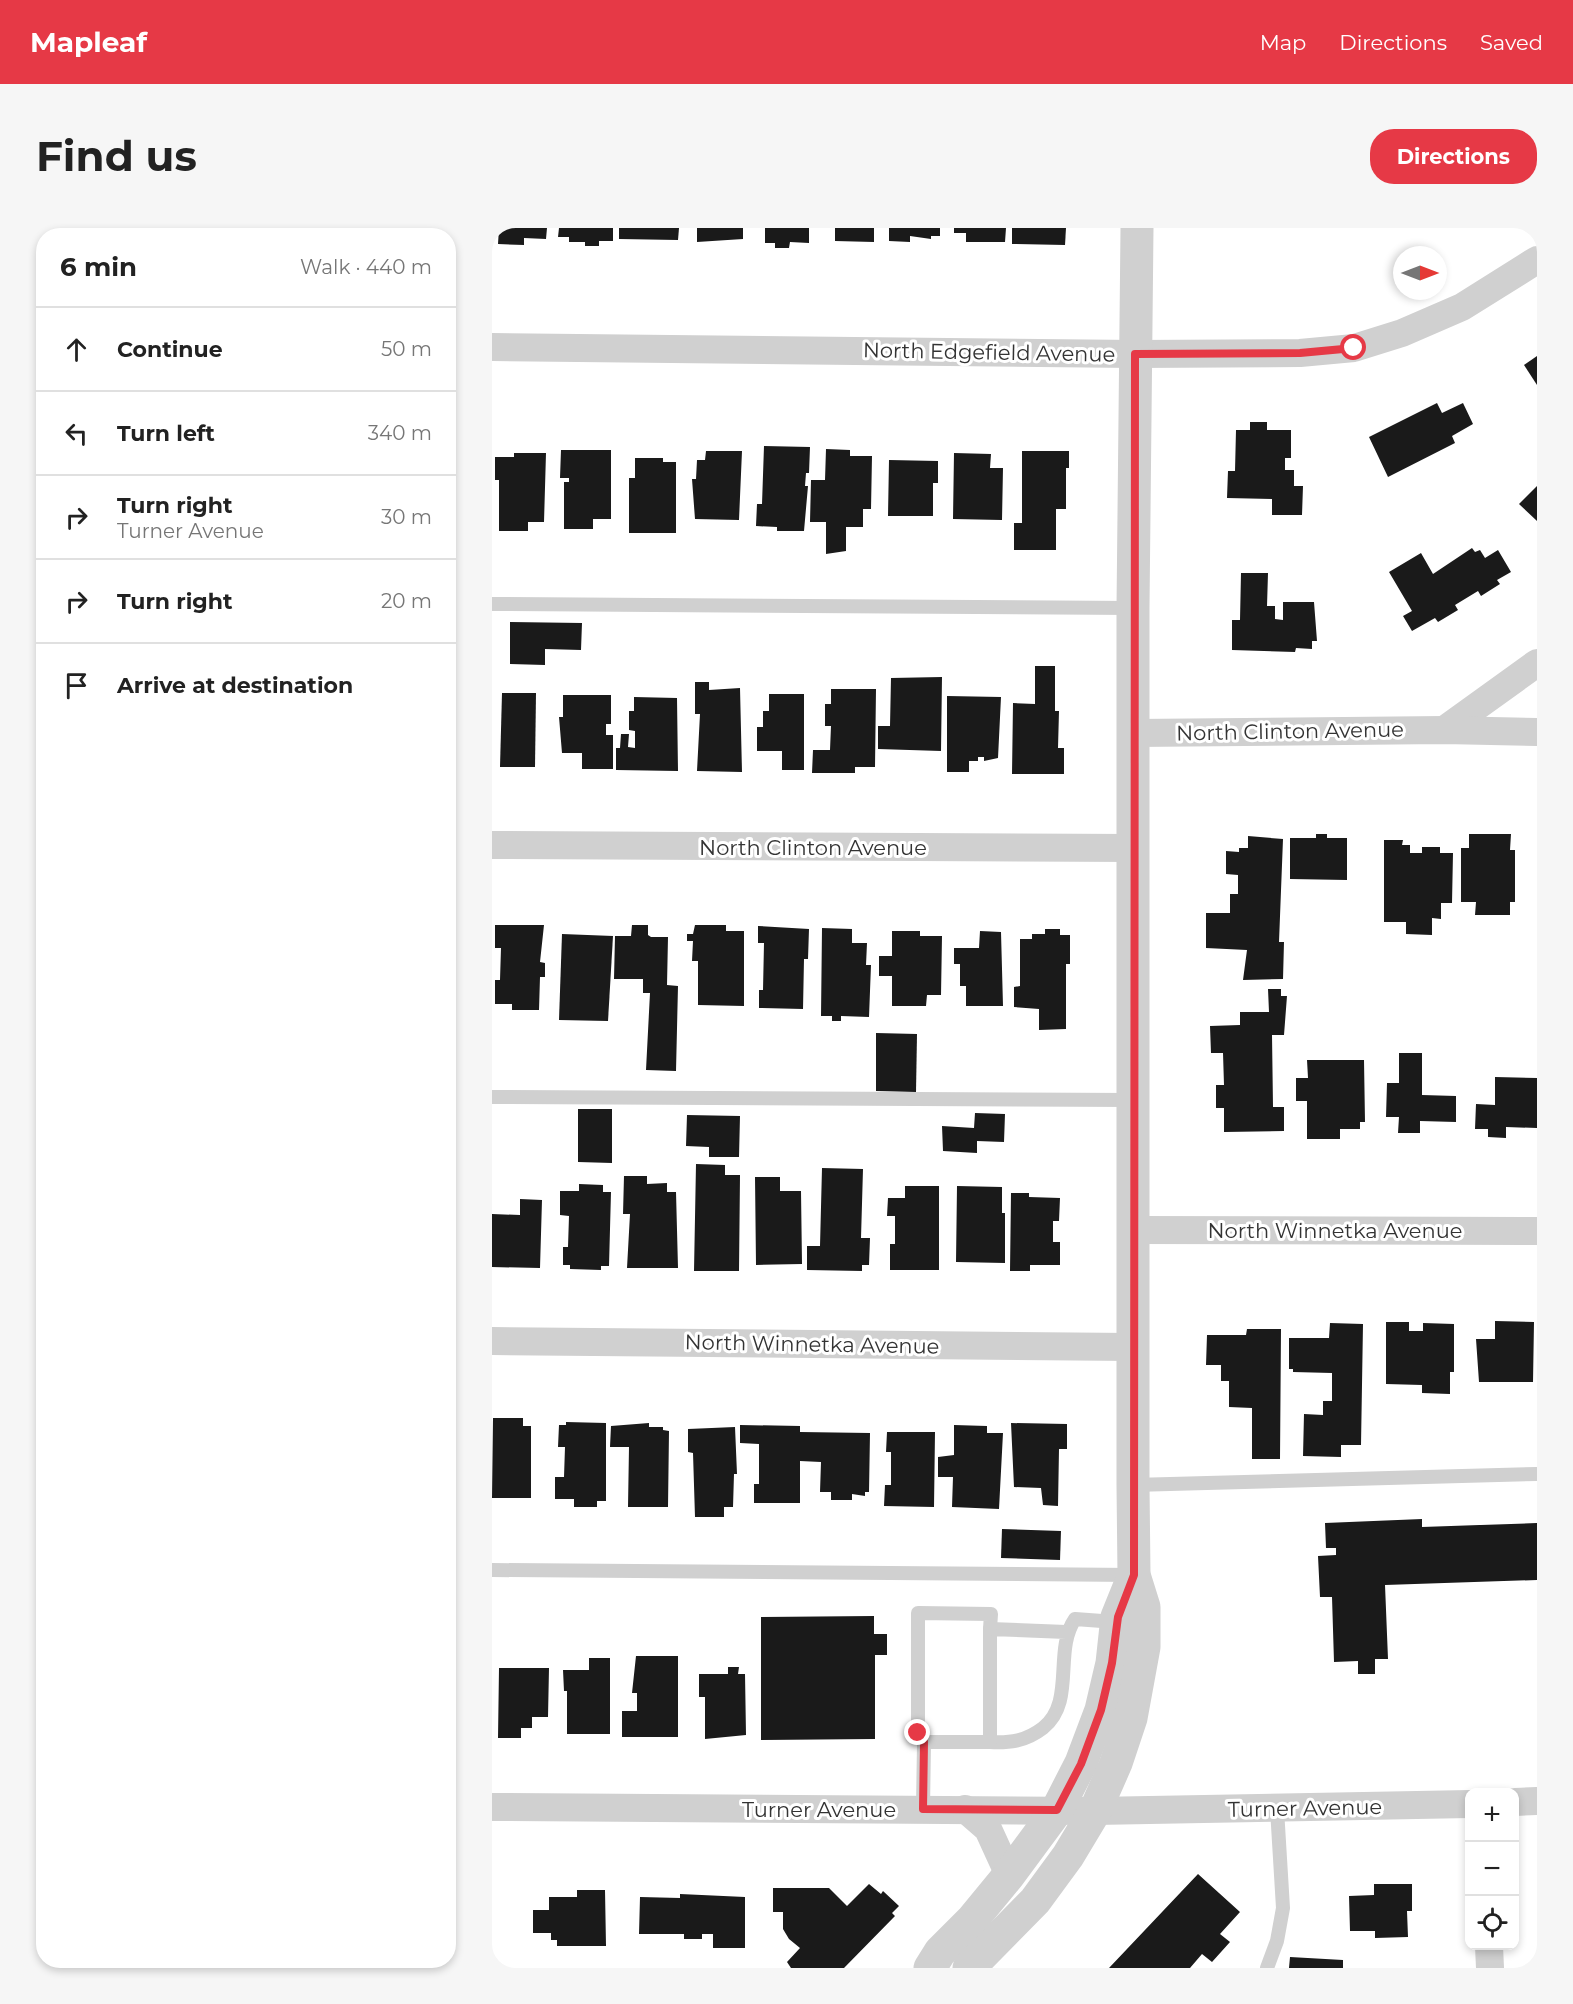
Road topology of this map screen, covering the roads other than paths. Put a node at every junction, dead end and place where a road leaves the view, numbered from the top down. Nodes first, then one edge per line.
1 (1137, 228) edge
2 (1537, 260) edge
3 (492, 346) edge
4 (1135, 354) junction
5 (492, 604) edge
6 (1133, 608) junction
7 (1537, 663) edge
8 (1444, 730) junction
9 (1537, 732) edge
10 (1135, 733) junction
11 (492, 845) edge
12 (1135, 848) junction
13 (492, 1097) edge
14 (1133, 1100) junction
15 (1133, 1230) junction
16 (1537, 1231) edge
17 (492, 1341) edge
18 (1132, 1347) junction
19 (1537, 1474) edge
20 (1133, 1485) junction
21 (492, 1570) edge
22 (1134, 1575) junction
23 (1102, 1621) dead end
24 (990, 1629) junction
25 (1066, 1632) junction
26 (924, 1742) junction
27 (990, 1742) junction
28 (1537, 1801) edge
29 (1519, 1803) edge
30 (1465, 1804) edge
31 (492, 1807) edge
32 (923, 1809) junction
33 (965, 1809) junction
34 (1277, 1809) junction
35 (1057, 1810) junction
36 (1095, 1811) junction
37 (1009, 1875) junction
38 (1488, 1950) edge
39 (930, 1968) edge
40 (969, 1968) edge
41 (1267, 1968) edge
42 (1490, 1968) edge

1 - 4 street
2 - 4 street, North Edgefield Avenue
3 - 4 street, North Edgefield Avenue
4 - 6 street
5 - 6 lane
6 - 10 street
7 - 8 street
8 - 9 street, North Clinton Avenue
8 - 10 street, North Clinton Avenue
10 - 12 street
11 - 12 street, North Clinton Avenue
12 - 14 street
13 - 14 lane
14 - 15 street
15 - 16 street, North Winnetka Avenue
15 - 18 street
17 - 18 street, North Winnetka Avenue
18 - 20 street
19 - 20 lane
20 - 22 street
21 - 22 lane
22 - 35 street
22 - 36 street
23 - 25 lane
24 - 25 lane
24 - 26 lane
24 - 27 lane
25 - 27 lane
26 - 27 lane
26 - 32 lane
28 - 29 street
30 - 34 street, Turner Avenue
31 - 32 street, Turner Avenue
32 - 33 street, Turner Avenue
33 - 35 street, Turner Avenue
33 - 37 street
34 - 36 street, Turner Avenue
34 - 41 lane
35 - 36 street, Turner Avenue
35 - 37 street
36 - 40 street
37 - 39 street
38 - 42 street

